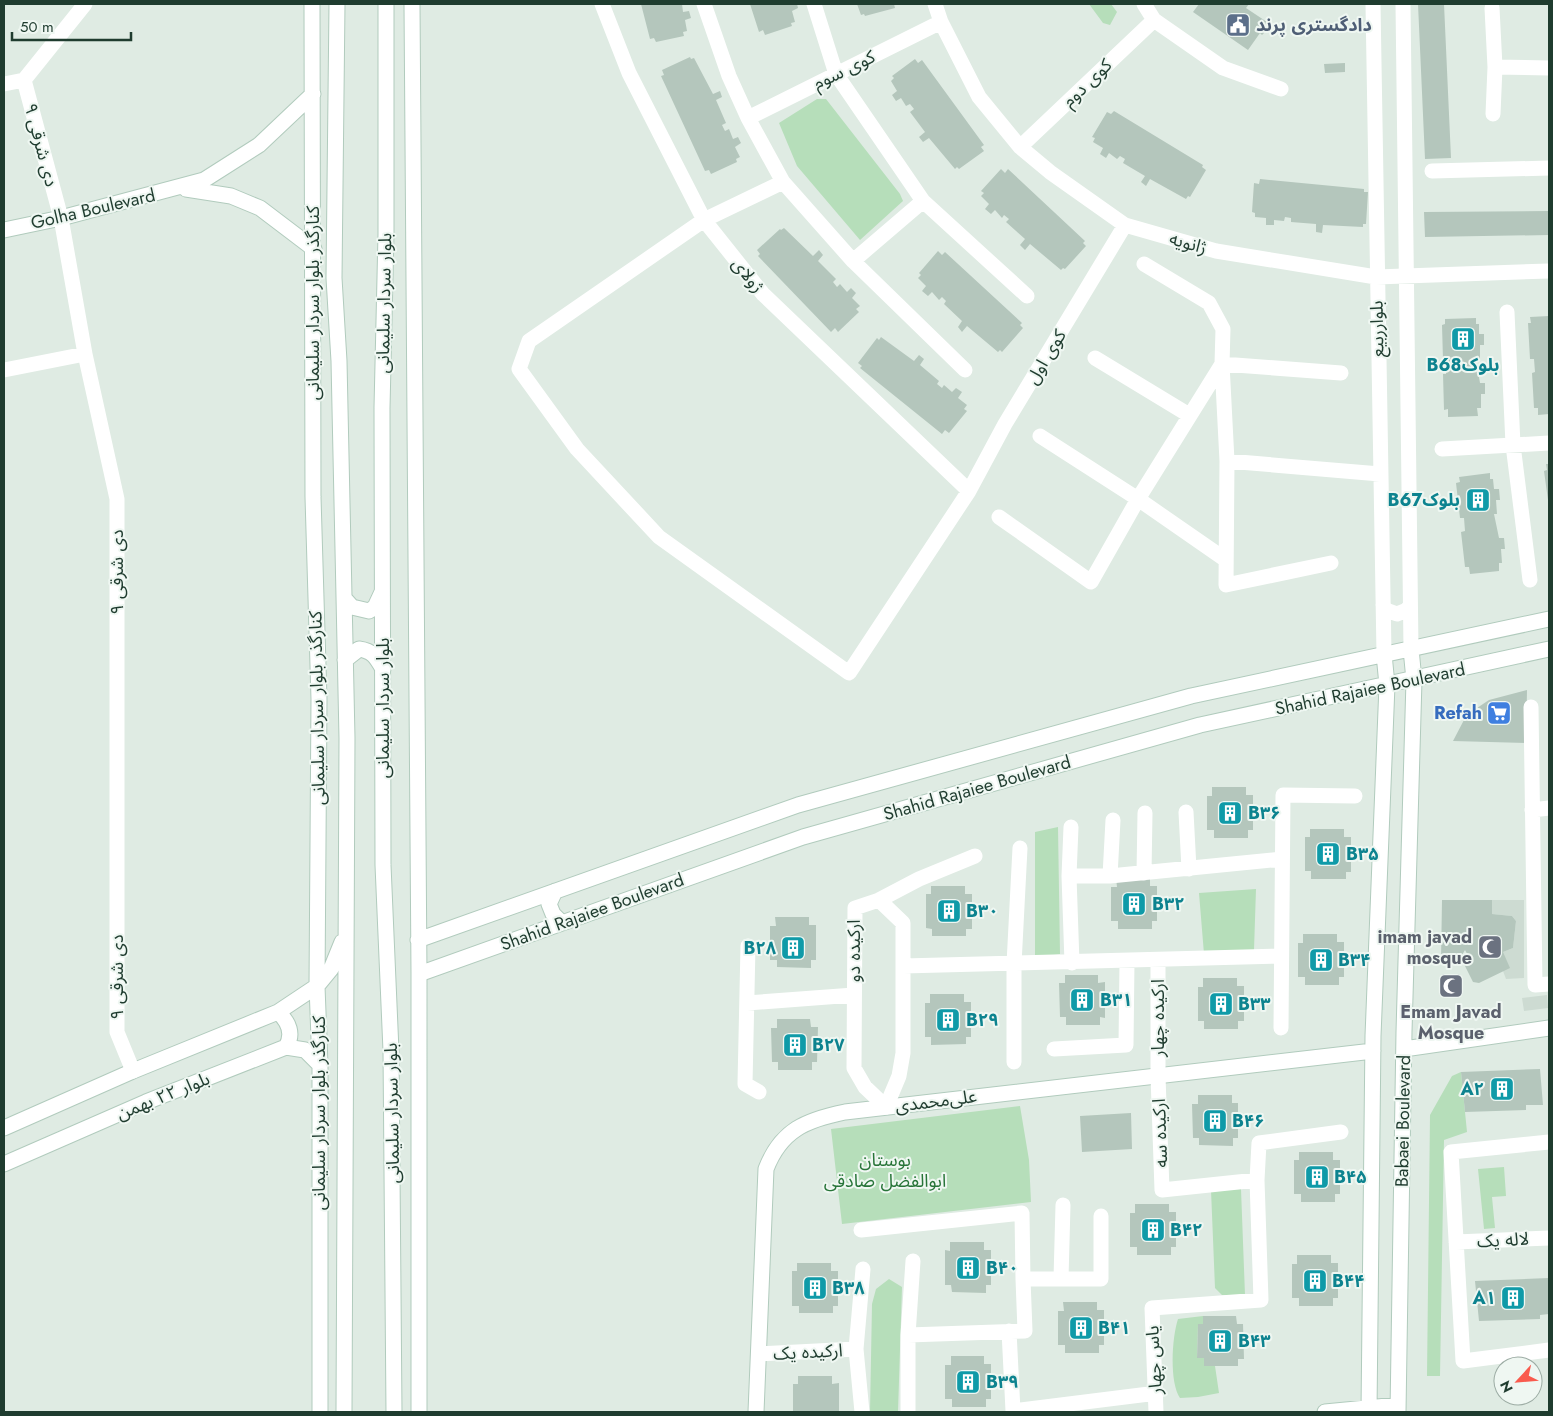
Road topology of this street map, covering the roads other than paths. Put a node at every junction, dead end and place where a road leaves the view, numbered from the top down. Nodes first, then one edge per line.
1 (85, 4) edge
2 (312, 4) edge
3 (337, 4) edge
4 (386, 4) edge
5 (412, 4) edge
6 (602, 4) edge
7 (704, 4) edge
8 (814, 4) edge
9 (935, 4) edge
10 (1144, 4) edge
11 (1373, 4) edge
12 (1403, 4) edge
13 (1492, 8) dead end
14 (1154, 20) junction
15 (941, 22) junction
16 (1495, 67) junction
17 (1549, 68) edge
18 (836, 74) junction
19 (24, 80) junction
20 (4, 84) edge
21 (1281, 88) dead end
22 (313, 94) junction
23 (1493, 114) dead end
24 (748, 118) junction
25 (1020, 147) junction
26 (1549, 168) edge
27 (1432, 172) dead end
28 (784, 182) junction
29 (182, 188) junction
30 (923, 201) junction
31 (61, 218) junction
32 (704, 220) junction
33 (1126, 225) junction
34 (4, 230) edge
35 (314, 250) junction
36 (852, 261) junction
37 (385, 262) junction
38 (413, 262) junction
39 (1144, 264) dead end
40 (1549, 271) edge
41 (1407, 276) junction
42 (1376, 277) junction
43 (1027, 296) dead end
44 (1507, 312) dead end
45 (85, 354) junction
46 (1095, 358) dead end
47 (1222, 364) junction
48 (4, 370) edge
49 (966, 370) dead end
50 (1341, 373) dead end
51 (1189, 416) junction
52 (1040, 436) dead end
53 (1549, 443) edge
54 (1513, 445) junction
55 (1442, 449) dead end
56 (1227, 461) junction
57 (1380, 474) junction
58 (969, 491) junction
59 (1138, 499) junction
60 (999, 517) dead end
61 (1226, 560) junction
62 (1330, 563) dead end
63 (1530, 580) dead end
64 (383, 592) junction
65 (344, 598) junction
66 (1383, 605) junction
67 (1410, 605) junction
68 (1549, 619) edge
69 (1411, 649) junction
70 (1549, 649) edge
71 (1384, 654) junction
72 (345, 660) junction
73 (383, 668) junction
74 (1414, 680) junction
75 (1387, 685) junction
76 (1531, 707) dead end
77 (1385, 733) junction
78 (1412, 734) junction
79 (1355, 796) dead end
80 (1549, 808) edge
81 (1532, 810) junction
82 (1186, 812) dead end
83 (1145, 813) dead end
84 (1113, 820) dead end
85 (1071, 827) dead end
86 (1020, 848) dead end
87 (975, 856) dead end
88 (1282, 859) junction
89 (1189, 869) junction
90 (1144, 873) junction
91 (1069, 876) junction
92 (1110, 876) junction
93 (555, 891) junction
94 (879, 900) junction
95 (562, 923) junction
96 (1542, 934) edge
97 (346, 935) junction
98 (418, 940) junction
99 (748, 946) dead end
100 (1282, 956) junction
101 (1158, 960) junction
102 (1127, 962) junction
103 (1072, 963) junction
104 (1014, 964) junction
105 (903, 966) junction
106 (419, 974) junction
107 (1549, 984) edge
108 (317, 986) junction
109 (854, 995) junction
110 (747, 1003) junction
111 (278, 1012) junction
112 (1281, 1028) dead end
113 (1549, 1028) edge
114 (286, 1047) junction
115 (1054, 1049) dead end
116 (1404, 1049) junction
117 (1373, 1051) junction
118 (1014, 1062) dead end
119 (320, 1065) junction
120 (133, 1071) junction
121 (1158, 1076) junction
122 (759, 1092) dead end
123 (886, 1107) junction
124 (4, 1128) edge
125 (1341, 1132) dead end
126 (1549, 1142) edge
127 (4, 1164) edge
128 (1257, 1180) junction
129 (1063, 1205) dead end
130 (1100, 1216) dead end
131 (861, 1230) dead end
132 (1549, 1238) edge
133 (1456, 1242) junction
134 (913, 1261) dead end
135 (863, 1269) dead end
136 (1023, 1279) junction
137 (1061, 1279) junction
138 (1009, 1331) junction
139 (908, 1335) junction
140 (856, 1350) junction
141 (1549, 1350) edge
142 (759, 1354) junction
143 (1157, 1393) junction
144 (419, 1396) junction
145 (1398, 1409) edge
146 (1369, 1410) edge
147 (320, 1412) edge
148 (344, 1412) edge
149 (394, 1412) edge
150 (411, 1412) edge
151 (419, 1412) edge
152 (756, 1412) edge
153 (862, 1412) edge
154 (908, 1412) edge
155 (1156, 1412) edge
156 (1325, 1412) edge

1 - 19 street
2 - 22 street, کنارگذر بلوار سردار سلیمانی
3 - 65 street, بلوار سردار سلیمانی
4 - 37 street, بلوار سردار سلیمانی
5 - 38 street
6 - 32 street, ژولای
7 - 24 street
8 - 18 street
9 - 15 street, ژانویه
10 - 14 street
11 - 42 street, بلوارربیع
12 - 41 street, بلوارربیع
13 - 16 street
14 - 21 street
14 - 25 street, کوی دوم
15 - 18 street, کوی سوم
15 - 25 street, ژانویه
16 - 17 street
16 - 23 street
18 - 24 street, کوی سوم
18 - 30 street
19 - 20 street
19 - 31 street, ۹ دی شرقی
22 - 29 street, Golha Boulevard
22 - 35 street, کنارگذر بلوار سردار سلیمانی
24 - 28 street
25 - 33 street, ژانویه
26 - 27 street
28 - 32 street
28 - 36 street
29 - 31 street, Golha Boulevard
29 - 35 street, Golha Boulevard
30 - 36 street
30 - 43 street
31 - 34 street, Golha Boulevard
31 - 45 street, ۹ دی شرقی
32 - 58 street, ژولای
32 - 58 street, کوی اول
33 - 42 street, ژانویه
33 - 58 street, کوی اول
35 - 108 street, کنارگذر بلوار سردار سلیمانی
36 - 49 street
37 - 38 street
37 - 64 street, بلوار سردار سلیمانی
38 - 98 street
39 - 47 street
40 - 41 street, ژانویه
41 - 42 street, ژانویه
41 - 67 street, بلوارربیع
42 - 57 street, بلوارربیع
44 - 54 street
45 - 48 street
45 - 120 street, ۹ دی شرقی
46 - 51 street
47 - 50 street
47 - 51 street
47 - 56 street
51 - 59 street
52 - 59 street
53 - 54 street
54 - 55 street
54 - 63 street
56 - 57 street
56 - 61 street
57 - 66 street, بلوارربیع
59 - 60 street
59 - 61 street
61 - 62 street
64 - 65 street
64 - 73 street, بلوار سردار سلیمانی
65 - 72 street, بلوار سردار سلیمانی
66 - 67 street
66 - 71 street, بلوارربیع
67 - 69 street, بلوارربیع
68 - 69 street, Shahid Rajaiee Boulevard
69 - 71 street, Shahid Rajaiee Boulevard
69 - 74 street, بلوارربیع
70 - 74 street, Shahid Rajaiee Boulevard
71 - 75 street, بلوارربیع
71 - 93 street, Shahid Rajaiee Boulevard
72 - 73 street
72 - 97 street, بلوار سردار سلیمانی
73 - 149 street, بلوار سردار سلیمانی
74 - 75 street, Shahid Rajaiee Boulevard
74 - 78 street, Babaei Boulevard
75 - 77 street, Babaei Boulevard
75 - 95 street, Shahid Rajaiee Boulevard
76 - 81 street
77 - 78 street
77 - 117 street, Babaei Boulevard
78 - 116 street, Babaei Boulevard
79 - 88 street
80 - 81 street
81 - 96 street
82 - 89 street
83 - 90 street
84 - 92 street
85 - 91 street
86 - 104 street
87 - 94 street
88 - 89 street
88 - 100 street
89 - 90 street
90 - 92 street
91 - 92 street
91 - 103 street
93 - 95 street
93 - 98 street, Shahid Rajaiee Boulevard
94 - 105 street, ارکیده دو
94 - 109 street, ارکیده دو
95 - 106 street, Shahid Rajaiee Boulevard
96 - 107 street
97 - 108 street, بلوار ۲۲ بهمن
97 - 148 street, بلوار سردار سلیمانی
98 - 106 street
99 - 110 street
100 - 101 street
100 - 112 street
101 - 102 street
101 - 121 street, ارکیده چهار
102 - 103 street
102 - 115 street
103 - 104 street
104 - 105 street
104 - 118 street
105 - 123 street, ارکیده دو
106 - 144 street
108 - 111 street, بلوار ۲۲ بهمن
108 - 119 street, کنارگذر بلوار سردار سلیمانی
109 - 110 street
109 - 123 street, ارکیده دو
110 - 122 street
111 - 114 street
111 - 120 street, بلوار ۲۲ بهمن
113 - 116 street
114 - 119 street
114 - 127 street, بلوار ۲۲ بهمن
116 - 145 street, Babaei Boulevard
117 - 121 street, علی‌محمدی
117 - 146 street, Babaei Boulevard
119 - 147 street, کنارگذر بلوار سردار سلیمانی
120 - 124 street, بلوار ۲۲ بهمن
121 - 123 street, علی‌محمدی
121 - 128 street, ارکیده سه
123 - 142 street, علی‌محمدی
125 - 128 street
126 - 133 street
128 - 143 street, یاس چهار
129 - 137 street
130 - 137 street
131 - 136 street
132 - 133 street, لاله یک
133 - 141 street
134 - 139 street
135 - 140 street
136 - 137 street
136 - 138 street
138 - 139 street
138 - 143 street
139 - 154 street
140 - 142 street, ارکیده یک
140 - 153 street
142 - 152 street, علی‌محمدی
143 - 155 street, یاس چهار
144 - 150 street
144 - 151 street
145 - 146 street
146 - 156 street

